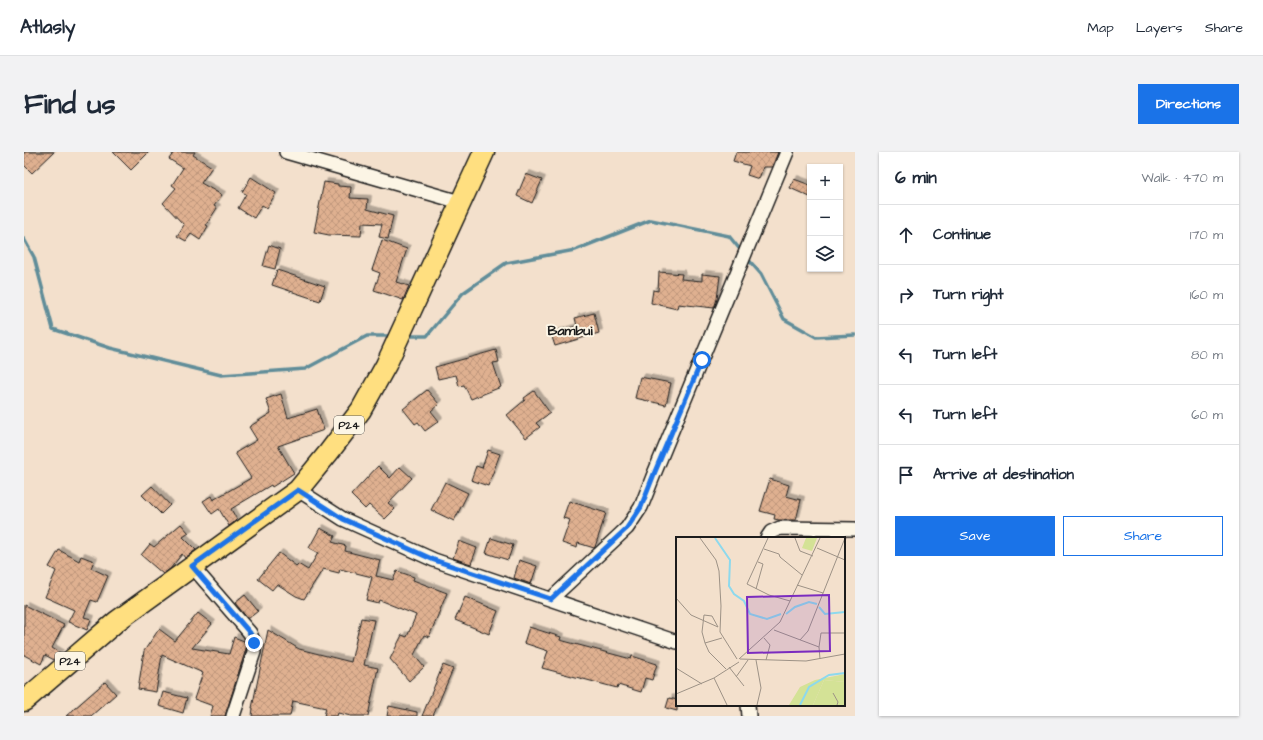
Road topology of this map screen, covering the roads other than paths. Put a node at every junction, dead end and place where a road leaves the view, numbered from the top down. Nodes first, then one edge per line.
1 (286, 152) edge
2 (484, 152) edge
3 (787, 152) edge
4 (460, 202) junction
5 (298, 490) junction
6 (855, 529) edge
7 (768, 537) edge
8 (192, 566) junction
9 (551, 599) junction
10 (676, 642) edge
11 (24, 701) edge
12 (748, 706) edge
13 (233, 716) edge
14 (749, 716) edge

1 - 4 street
2 - 4 main road, P24
3 - 9 street
4 - 5 main road, P24
5 - 8 main road, P24
5 - 9 street
6 - 7 street
8 - 11 main road, P24
8 - 13 street
9 - 10 street
12 - 14 street

